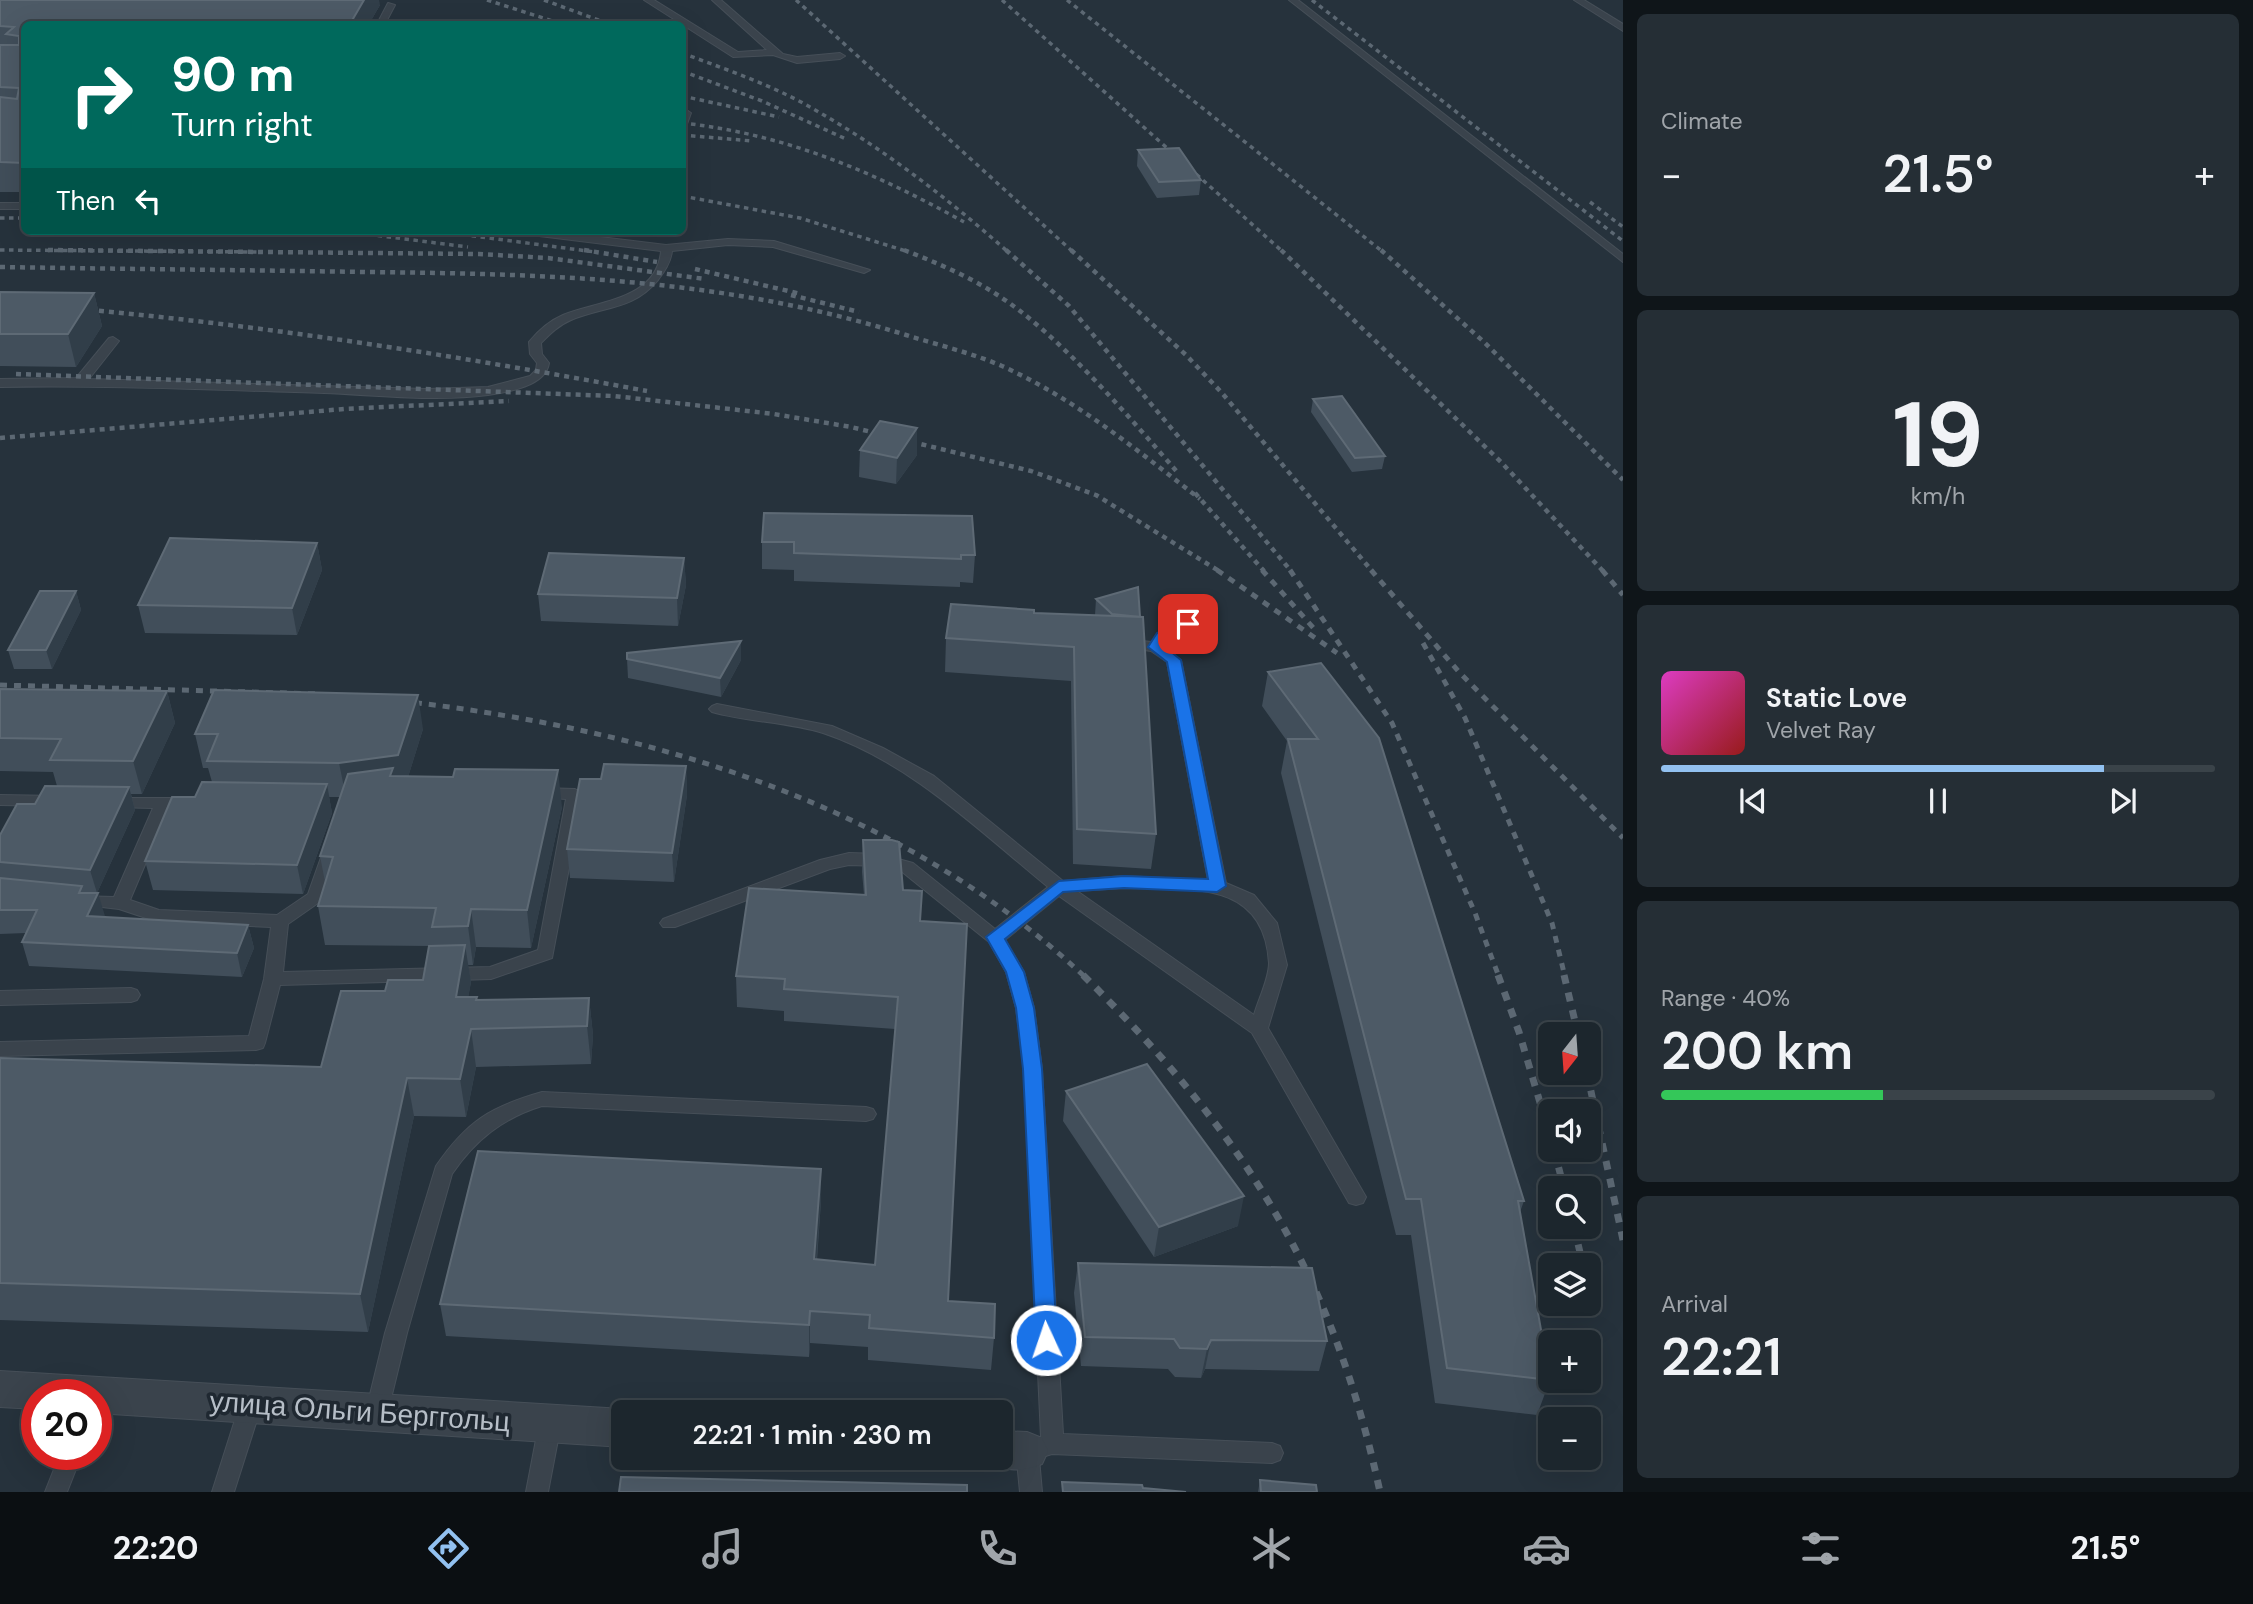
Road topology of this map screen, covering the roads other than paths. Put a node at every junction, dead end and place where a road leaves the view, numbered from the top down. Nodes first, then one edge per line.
1 (648, 0) edge
2 (716, 0) edge
3 (1293, 0) edge
4 (1578, 0) edge
5 (391, 5) dead end
6 (383, 21) edge
7 (682, 21) edge
8 (686, 24) edge
9 (1623, 28) edge
10 (773, 52) junction
11 (840, 56) dead end
12 (0, 206) edge
13 (21, 206) edge
14 (557, 235) edge
15 (666, 248) junction
16 (1623, 259) edge
17 (864, 270) dead end
18 (113, 341) dead end
19 (80, 382) junction
20 (0, 383) edge
21 (1204, 619) dead end
22 (1112, 642) edge
23 (1156, 647) junction
24 (717, 709) dead end
25 (523, 793) edge
26 (0, 800) edge
27 (163, 803) junction
28 (202, 803) edge
29 (337, 832) edge
30 (1217, 886) junction
31 (1059, 887) junction
32 (67, 899) edge
33 (120, 903) junction
34 (280, 921) junction
35 (669, 923) dead end
36 (995, 937) junction
37 (273, 979) junction
38 (131, 995) dead end
39 (0, 998) edge
40 (1259, 1028) junction
41 (0, 1049) edge
42 (866, 1114) dead end
43 (1356, 1197) dead end
44 (0, 1389) edge
45 (21, 1390) edge
46 (112, 1396) edge
47 (251, 1404) junction
48 (377, 1412) junction
49 (550, 1424) junction
50 (611, 1427) edge
51 (1027, 1448) edge
52 (1272, 1453) dead end
53 (65, 1470) edge
54 (56, 1492) edge
55 (223, 1492) edge
56 (537, 1492) edge
57 (1031, 1492) edge

1 - 7 lane
2 - 10 lane
3 - 16 lane
4 - 9 lane
5 - 6 lane
8 - 10 lane
10 - 11 lane
12 - 13 lane
14 - 15 lane
15 - 17 lane
15 - 19 lane
18 - 19 lane
19 - 20 lane
21 - 23 lane
22 - 23 lane
23 - 30 lane
24 - 31 lane
25 - 37 lane
26 - 27 lane
27 - 28 lane
27 - 33 lane
29 - 34 lane
30 - 31 lane
30 - 40 lane
31 - 36 lane
31 - 40 lane
32 - 33 lane
33 - 34 lane
34 - 37 lane
35 - 36 lane
36 - 51 lane
37 - 41 lane
38 - 39 lane
40 - 43 lane
42 - 48 lane
44 - 45 street
46 - 47 street, улица Ольги Берггольц
47 - 48 street, улица Ольги Берггольц
47 - 55 lane
48 - 49 street, улица Ольги Берггольц
49 - 50 street, улица Ольги Берггольц
49 - 56 lane
51 - 52 lane
51 - 57 lane
53 - 54 lane

